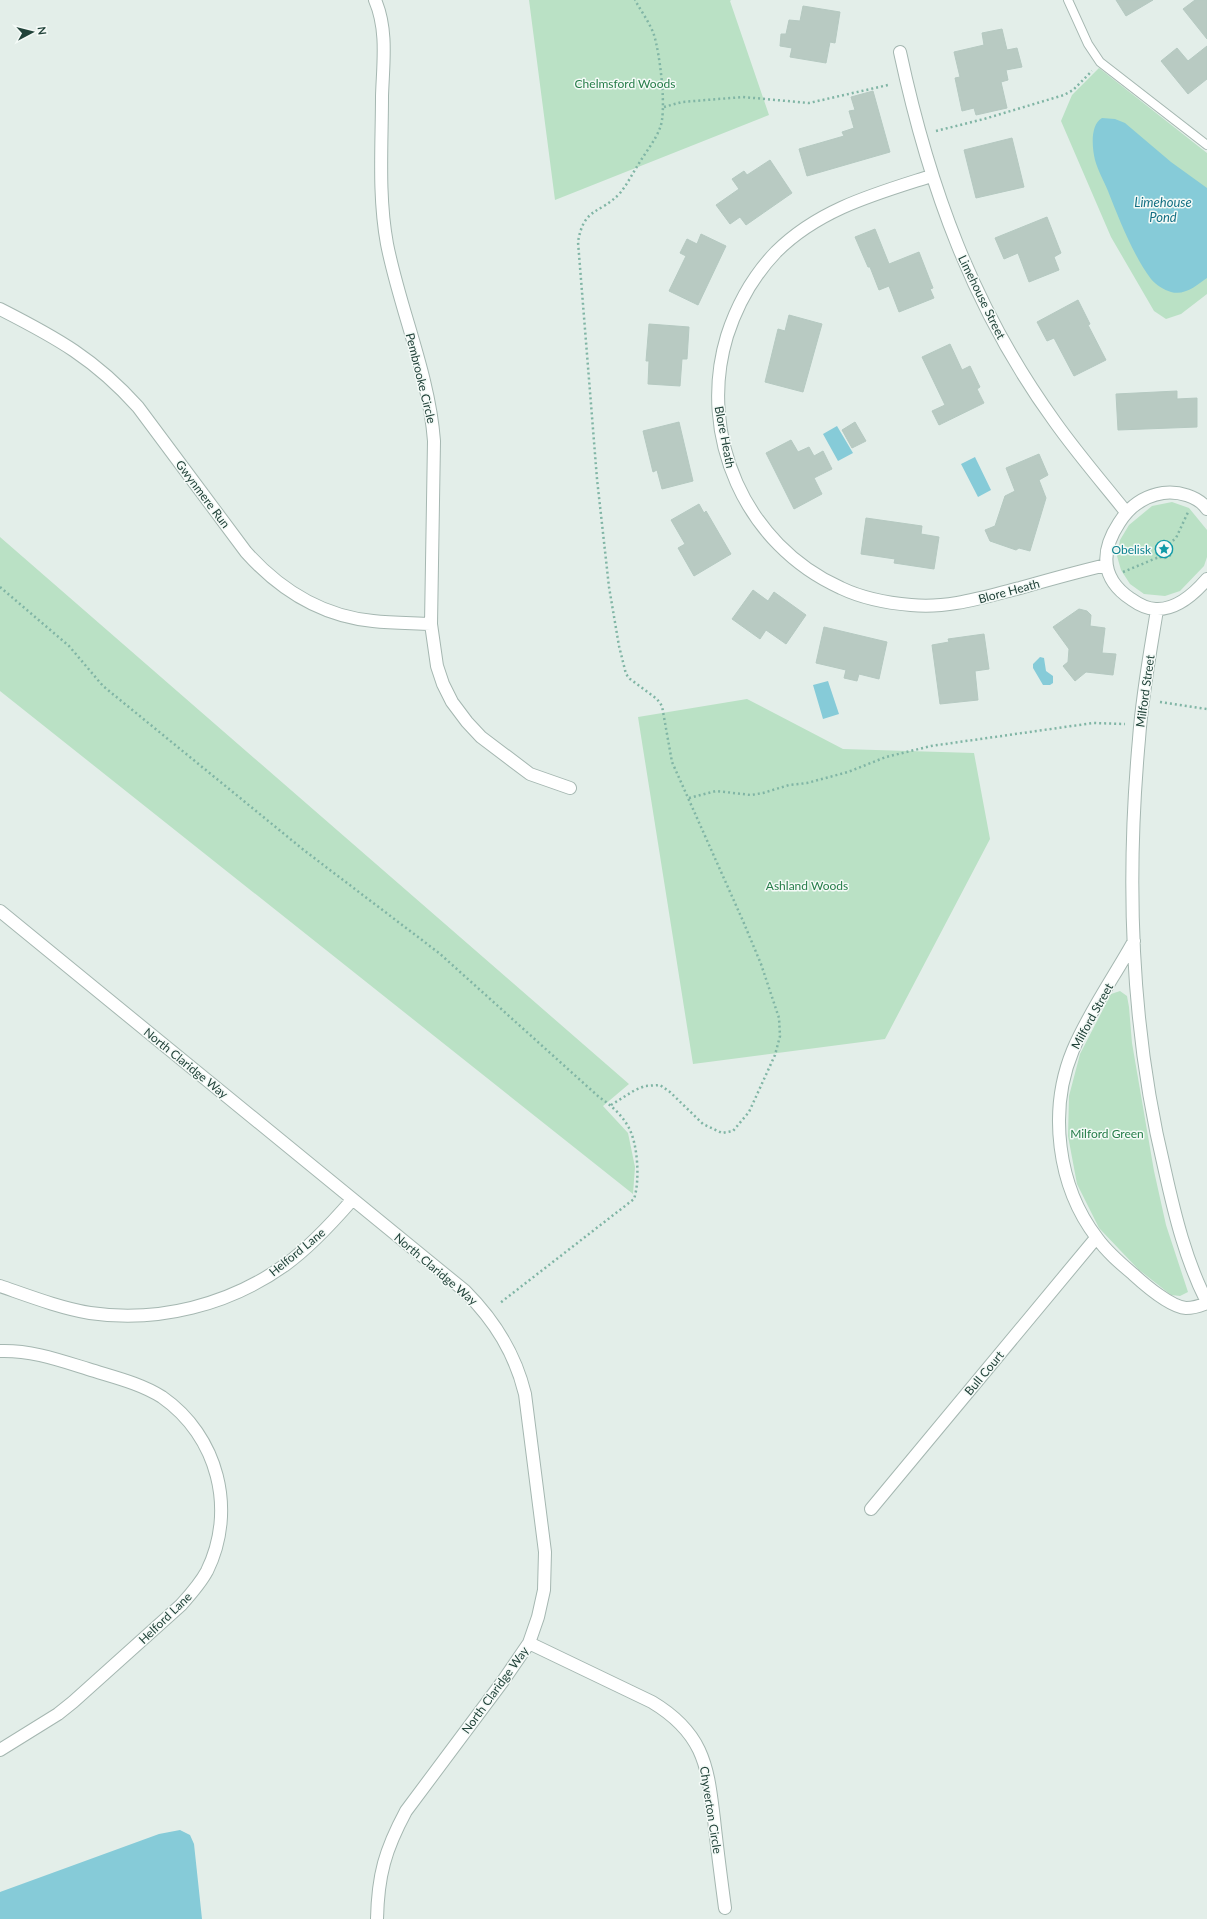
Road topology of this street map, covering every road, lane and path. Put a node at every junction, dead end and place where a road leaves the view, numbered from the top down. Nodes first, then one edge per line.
1 (376, 0) edge
2 (635, 0) edge
3 (1068, 0) edge
4 (900, 52) dead end
5 (1100, 62) junction
6 (888, 85) dead end
7 (664, 107) junction
8 (936, 131) dead end
9 (1207, 145) edge
10 (931, 176) junction
11 (0, 309) edge
12 (1206, 506) edge
13 (1190, 508) dead end
14 (1126, 512) junction
15 (1169, 544) junction
16 (1159, 556) junction
17 (1106, 565) junction
18 (1122, 573) dead end
19 (1207, 579) edge
20 (0, 588) edge
21 (1156, 610) junction
22 (431, 624) junction
23 (1160, 702) dead end
24 (1207, 709) edge
25 (1125, 724) dead end
26 (570, 788) dead end
27 (689, 798) junction
28 (0, 911) edge
29 (1134, 942) junction
30 (611, 1105) junction
31 (352, 1200) junction
32 (1096, 1238) junction
33 (0, 1286) edge
34 (1207, 1302) edge
35 (500, 1303) dead end
36 (0, 1351) edge
37 (871, 1509) dead end
38 (529, 1643) junction
39 (0, 1750) edge
40 (725, 1908) dead end
41 (376, 1919) edge

1 - 22 street, Pembrooke Circle
2 - 7 path
3 - 5 lane
4 - 10 street, Limehouse Street
5 - 8 path
5 - 9 lane
6 - 7 path
7 - 27 path
10 - 14 street, Limehouse Street
10 - 17 street, Blore Heath
11 - 22 street, Gwynmere Run
12 - 14 street
13 - 15 path
14 - 17 street
15 - 16 path
15 - 16 path
16 - 18 path
17 - 21 street
19 - 21 street
20 - 30 path
21 - 29 street, Milford Street
22 - 26 street, Pembrooke Circle
23 - 24 path
25 - 27 path
27 - 30 path
28 - 31 street, North Claridge Way
29 - 32 street, Milford Street
29 - 34 street, Milford Street
30 - 35 path
31 - 33 street, Helford Lane
31 - 38 street, North Claridge Way
32 - 34 street, Milford Street
32 - 37 street, Bull Court
36 - 39 street, Helford Lane
38 - 40 street, Chyverton Circle
38 - 41 street, North Claridge Way

